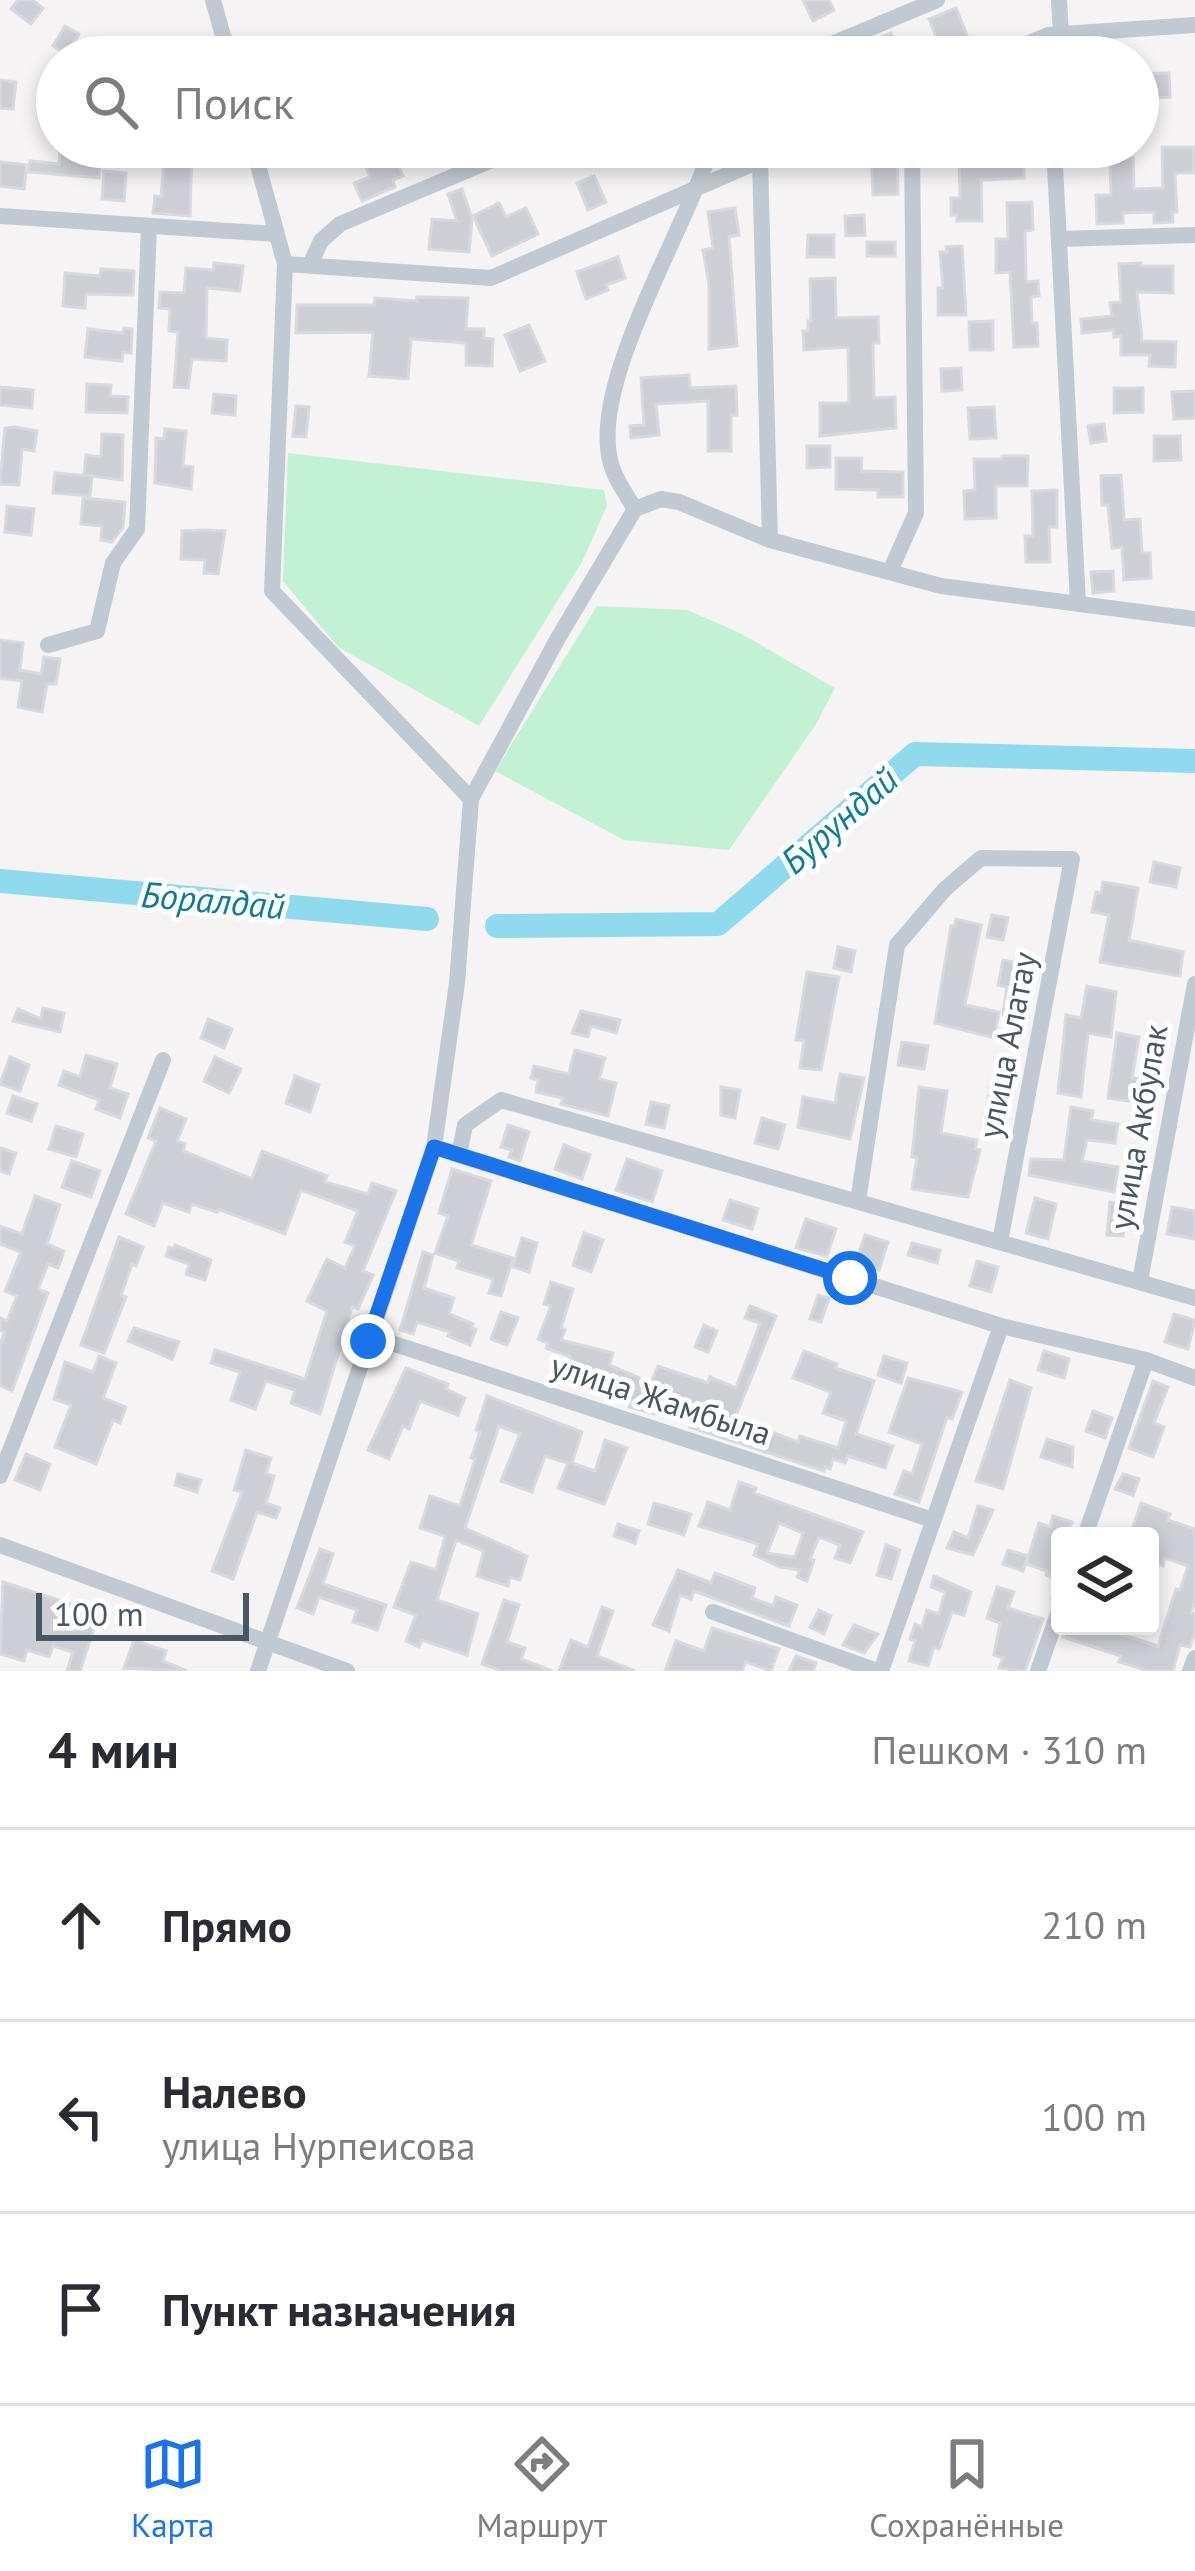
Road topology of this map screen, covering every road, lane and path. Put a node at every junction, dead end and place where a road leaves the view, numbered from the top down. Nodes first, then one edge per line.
1 (214, 0) edge
2 (937, 0) edge
3 (1059, 0) edge
4 (1195, 25) edge
5 (1055, 34) junction
6 (223, 36) edge
7 (851, 36) edge
8 (1050, 36) edge
9 (259, 168) edge
10 (472, 168) edge
11 (705, 168) edge
12 (742, 168) edge
13 (760, 168) edge
14 (911, 168) edge
15 (1055, 168) edge
16 (699, 187) junction
17 (0, 216) edge
18 (149, 226) junction
19 (276, 234) junction
20 (1195, 236) edge
21 (1059, 238) junction
22 (285, 263) junction
23 (310, 265) junction
24 (635, 509) junction
25 (770, 540) junction
26 (891, 569) junction
27 (1078, 603) junction
28 (1195, 619) edge
29 (48, 645) dead end
30 (471, 799) junction
31 (1195, 984) edge
32 (163, 1060) dead end
33 (434, 1147) junction
34 (459, 1155) junction
35 (858, 1202) junction
36 (1000, 1242) junction
37 (1140, 1281) junction
38 (1195, 1298) edge
39 (1001, 1326) junction
40 (370, 1336) junction
41 (1146, 1360) junction
42 (1195, 1378) edge
43 (0, 1477) edge
44 (933, 1520) junction
45 (1088, 1527) edge
46 (0, 1545) edge
47 (712, 1612) dead end
48 (1051, 1634) edge
49 (267, 1644) junction
50 (1195, 1658) edge
51 (258, 1671) edge
52 (347, 1671) edge
53 (879, 1671) edge
54 (1038, 1671) edge
55 (1190, 1671) edge

1 - 6 street
2 - 7 street
3 - 5 street
4 - 5 street
5 - 8 street
9 - 19 street
10 - 23 street
11 - 16 street
12 - 16 street
13 - 25 street
14 - 26 street
15 - 21 street
16 - 23 street
16 - 24 street
17 - 18 street
18 - 19 street
18 - 29 street
19 - 22 street
20 - 21 street
21 - 27 street
22 - 23 street
22 - 30 street
24 - 25 street
24 - 30 street
25 - 26 street
26 - 27 street
27 - 28 street
30 - 33 street
31 - 37 street, улица Акбулак
32 - 43 street
33 - 34 street
33 - 40 street
34 - 35 street
34 - 39 street
35 - 36 street
35 - 36 street, улица Алатау
36 - 37 street
37 - 38 street
39 - 41 street
39 - 44 street
40 - 44 street, улица Жамбыла
40 - 49 street
41 - 42 street
41 - 45 street
44 - 53 street
46 - 49 street
47 - 53 street
48 - 54 street
49 - 51 street
49 - 52 street
50 - 55 street

